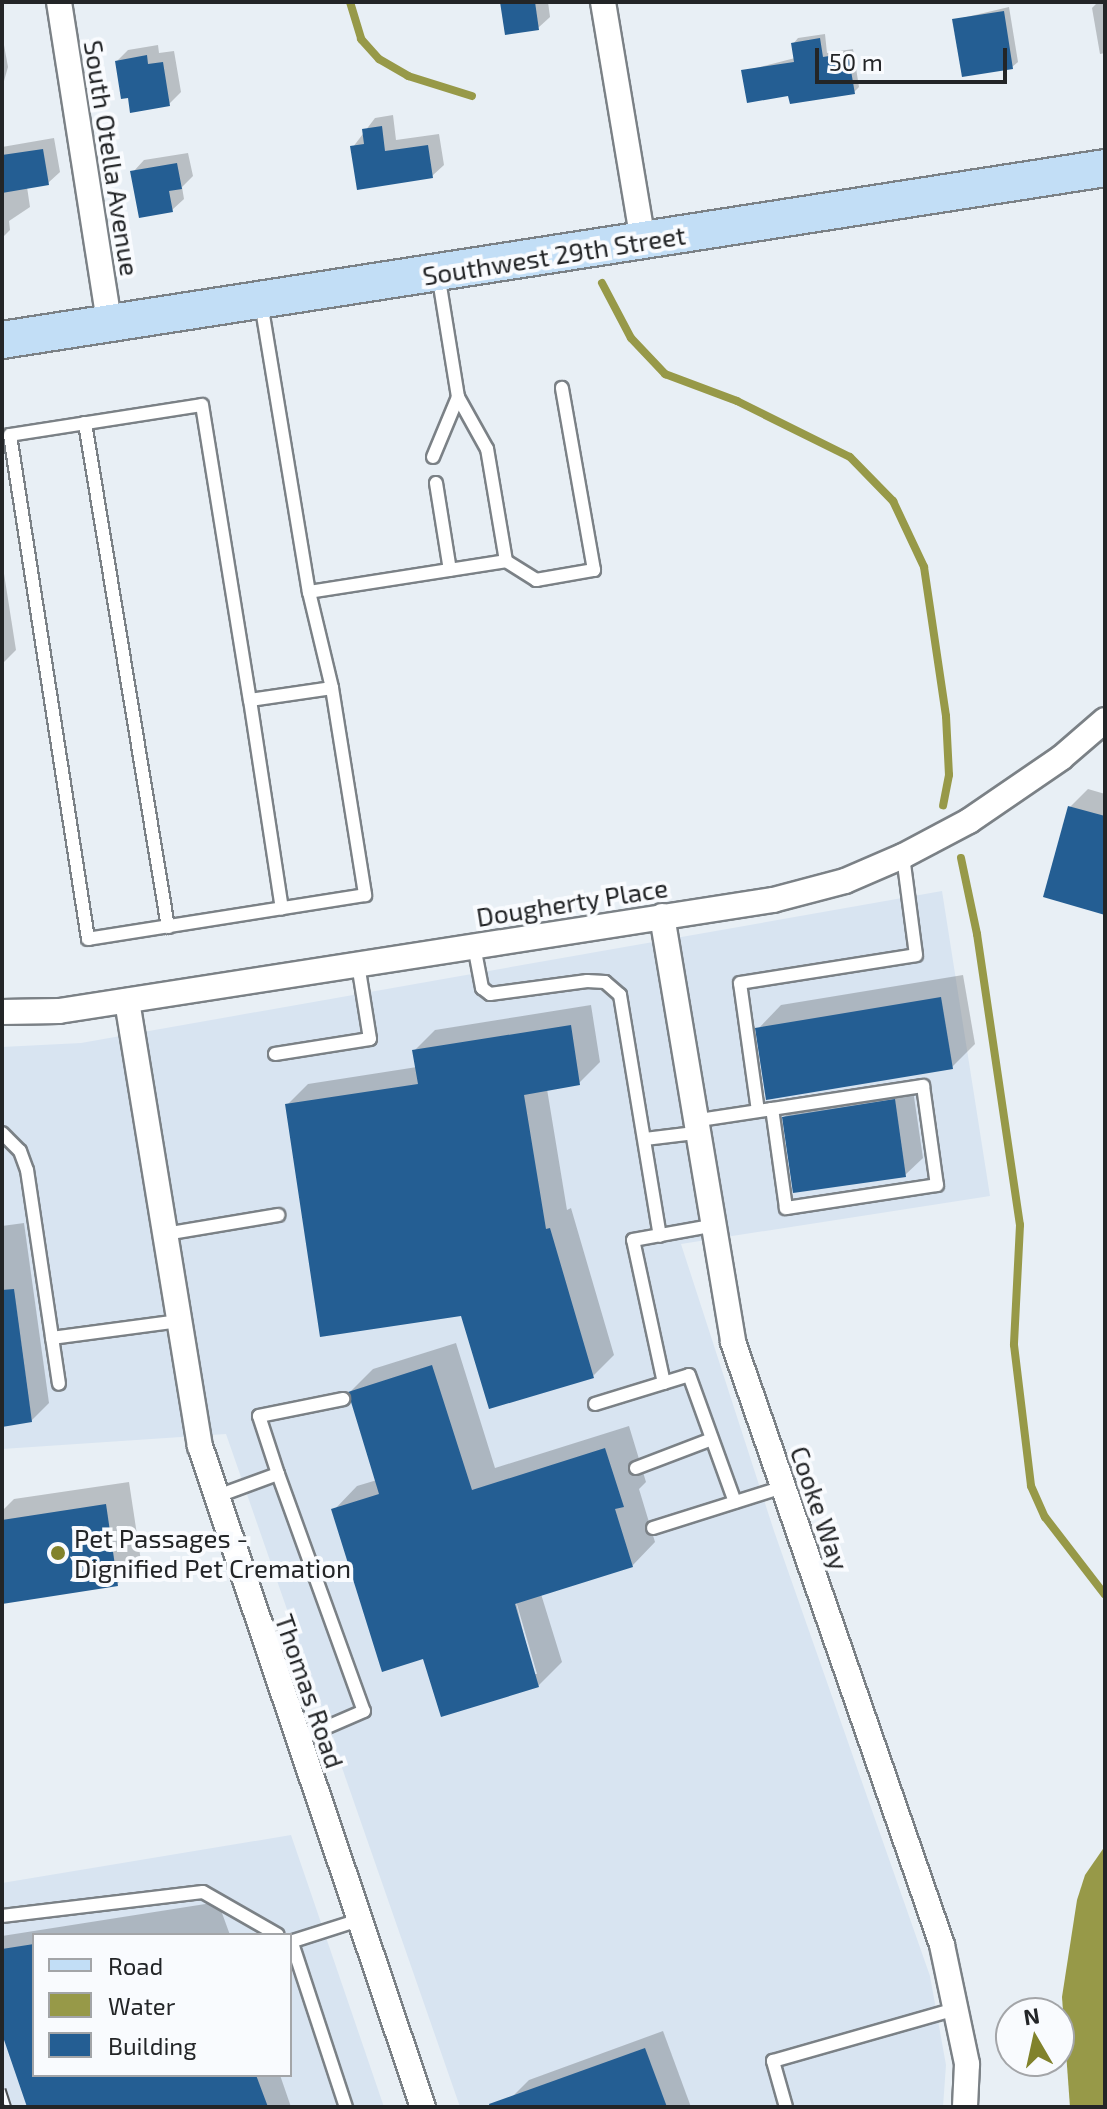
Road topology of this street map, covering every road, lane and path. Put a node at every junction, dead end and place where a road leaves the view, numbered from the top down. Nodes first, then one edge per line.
1 (59, 2) edge
2 (603, 2) edge
3 (1105, 168) edge
4 (643, 242) junction
5 (438, 273) junction
6 (261, 300) junction
7 (109, 323) junction
8 (2, 340) edge
9 (562, 388) dead end
10 (458, 397) junction
11 (85, 423) junction
12 (433, 457) dead end
13 (436, 483) dead end
14 (506, 561) junction
15 (450, 570) junction
16 (309, 592) junction
17 (332, 688) junction
18 (250, 700) junction
19 (1105, 720) edge
20 (903, 856) junction
21 (282, 909) junction
22 (662, 916) junction
23 (168, 927) junction
24 (474, 946) junction
25 (358, 964) junction
26 (127, 1001) junction
27 (2, 1012) edge
28 (275, 1054) dead end
29 (765, 1110) junction
30 (694, 1127) junction
31 (2, 1133) edge
32 (645, 1139) junction
33 (278, 1215) dead end
34 (710, 1226) junction
35 (165, 1234) junction
36 (660, 1236) junction
37 (179, 1321) junction
38 (52, 1338) junction
39 (664, 1383) junction
40 (59, 1384) dead end
41 (343, 1399) dead end
42 (595, 1404) dead end
43 (712, 1439) junction
44 (636, 1468) dead end
45 (278, 1474) junction
46 (783, 1487) junction
47 (214, 1497) junction
48 (735, 1502) junction
49 (653, 1528) dead end
50 (297, 1740) junction
51 (2, 1916) edge
52 (359, 1920) junction
53 (275, 1933) edge
54 (292, 1943) edge
55 (292, 1946) edge
56 (959, 2008) junction
57 (346, 2107) edge
58 (423, 2107) edge
59 (786, 2107) edge
60 (965, 2107) edge

1 - 7 street, South Otella Avenue
2 - 4 street
3 - 4 street, Southwest 29th Street
4 - 5 street, Southwest 29th Street
5 - 6 street, Southwest 29th Street
5 - 10 lane
6 - 7 street, Southwest 29th Street
6 - 16 lane
7 - 8 street, Southwest 29th Street
9 - 14 lane
10 - 12 lane
10 - 14 lane
11 - 18 lane
11 - 23 lane
11 - 23 lane
13 - 15 lane
14 - 15 lane
15 - 16 lane
16 - 17 lane
17 - 18 lane
17 - 21 lane
18 - 21 lane
19 - 20 street, Dougherty Place
20 - 22 street, Dougherty Place
20 - 29 lane
21 - 23 lane
22 - 24 street, Dougherty Place
22 - 30 street, Cooke Way
24 - 25 street, Dougherty Place
24 - 32 lane
25 - 26 street, Dougherty Place
25 - 28 lane
26 - 27 street, Dougherty Place
26 - 35 street, Thomas Road
29 - 29 lane
29 - 30 lane
30 - 32 lane
30 - 34 street, Cooke Way
31 - 38 lane
32 - 36 lane
33 - 35 lane
34 - 36 lane
34 - 46 street, Cooke Way
35 - 37 street, Thomas Road
36 - 39 lane
37 - 38 lane
37 - 47 street, Thomas Road
38 - 40 lane
39 - 42 lane
39 - 43 lane
41 - 45 lane
43 - 44 lane
43 - 48 lane
45 - 47 lane
45 - 50 lane
46 - 48 lane
46 - 56 street, Cooke Way
47 - 50 street, Thomas Road
48 - 49 lane
50 - 52 street, Thomas Road
51 - 53 lane
52 - 54 lane
52 - 58 street, Thomas Road
55 - 57 lane
56 - 59 lane
56 - 60 street, Cooke Way

